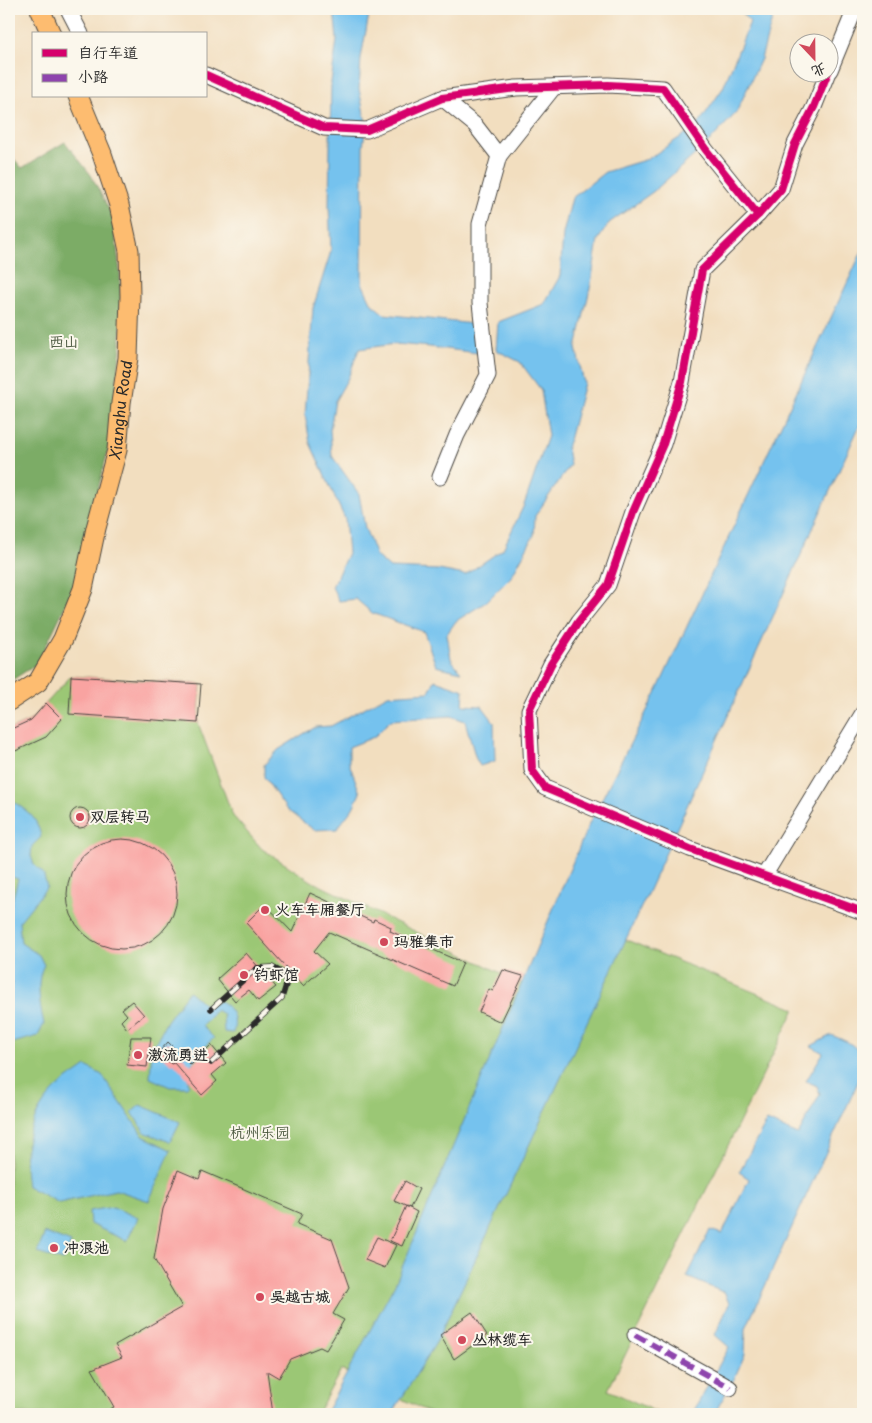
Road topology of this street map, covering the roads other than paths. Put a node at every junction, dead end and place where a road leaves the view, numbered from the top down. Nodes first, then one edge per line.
1 (40, 9) edge
2 (68, 9) edge
3 (855, 9) edge
4 (50, 32) edge
5 (79, 32) edge
6 (840, 45) edge
7 (208, 76) edge
8 (824, 82) edge
9 (554, 86) junction
10 (79, 98) edge
11 (442, 98) junction
12 (499, 156) junction
13 (758, 215) junction
14 (440, 477) dead end
15 (9, 701) edge
16 (863, 713) edge
17 (764, 876) junction
18 (863, 912) edge
19 (635, 1335) dead end
20 (730, 1388) dead end

1 - 4 main road
2 - 5 street
3 - 6 street
7 - 11 street
8 - 13 street
9 - 11 street
9 - 12 street
9 - 13 street
10 - 15 main road, Xianghu Road
11 - 12 street
12 - 14 street
13 - 17 street
16 - 17 street
17 - 18 street
19 - 20 street

